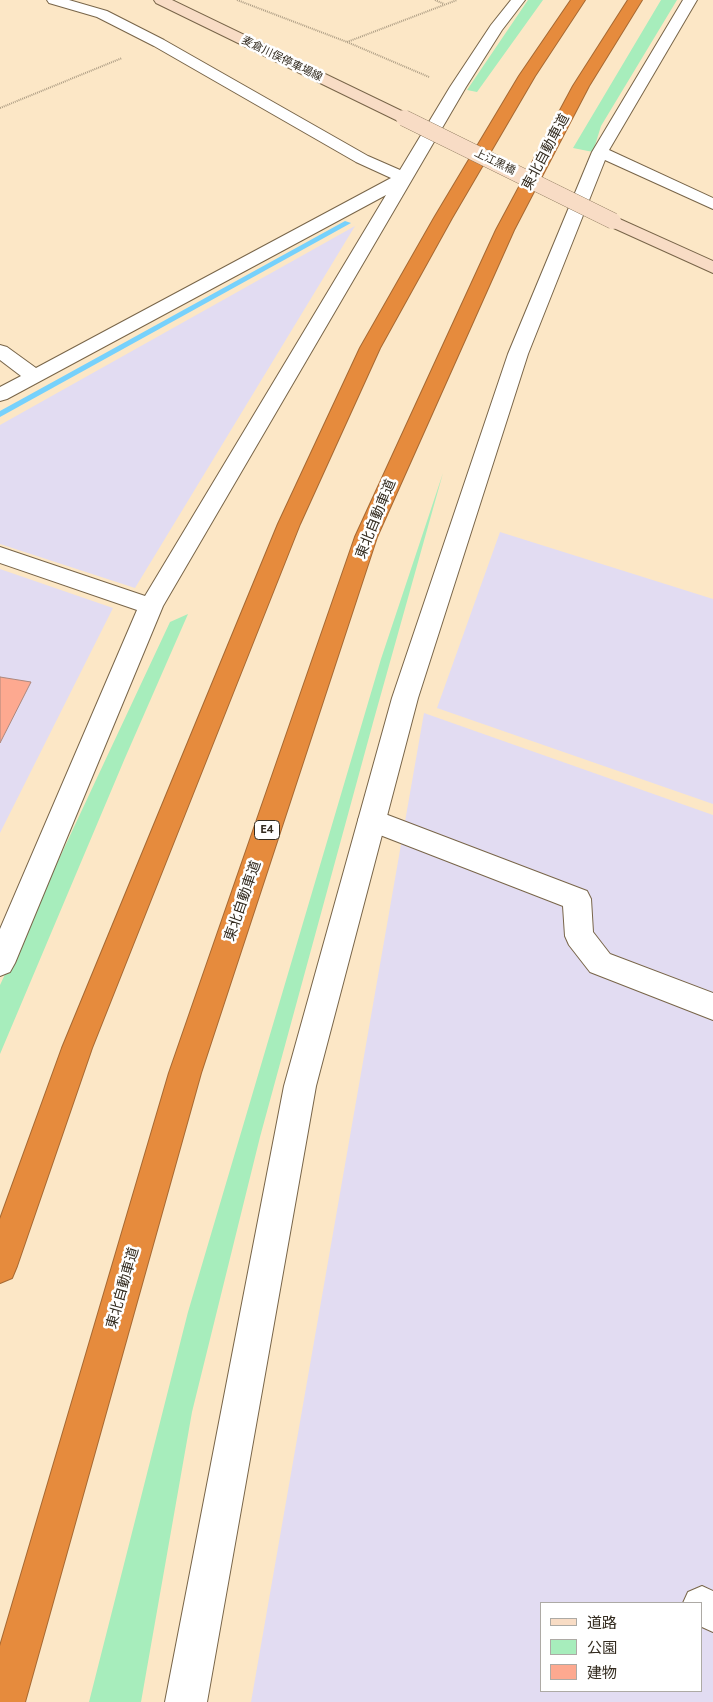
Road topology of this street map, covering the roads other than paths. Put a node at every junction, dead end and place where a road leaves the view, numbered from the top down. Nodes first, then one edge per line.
1 (54, 0) edge
2 (161, 0) edge
3 (518, 0) edge
4 (578, 0) edge
5 (635, 0) edge
6 (690, 0) edge
7 (404, 118) joint
8 (600, 152) junction
9 (404, 178) junction
10 (713, 204) edge
11 (713, 268) edge
12 (0, 351) edge
13 (34, 376) junction
14 (0, 395) edge
15 (0, 555) edge
16 (151, 606) junction
17 (372, 820) junction
18 (0, 962) edge
19 (713, 1007) edge
20 (0, 1266) edge
21 (4, 1702) edge
22 (186, 1702) edge

1 - 9 street
2 - 7 main road, 麦倉川俣停車場線
3 - 9 street
4 - 20 highway
5 - 21 highway, 東北自動車道 / E4
6 - 8 street
7 - 11 main road, 上江黒橋, bridge
8 - 10 street
8 - 17 street
9 - 13 street
9 - 16 street
12 - 13 street
13 - 14 street
15 - 16 street
16 - 18 street
17 - 19 street
17 - 22 street

